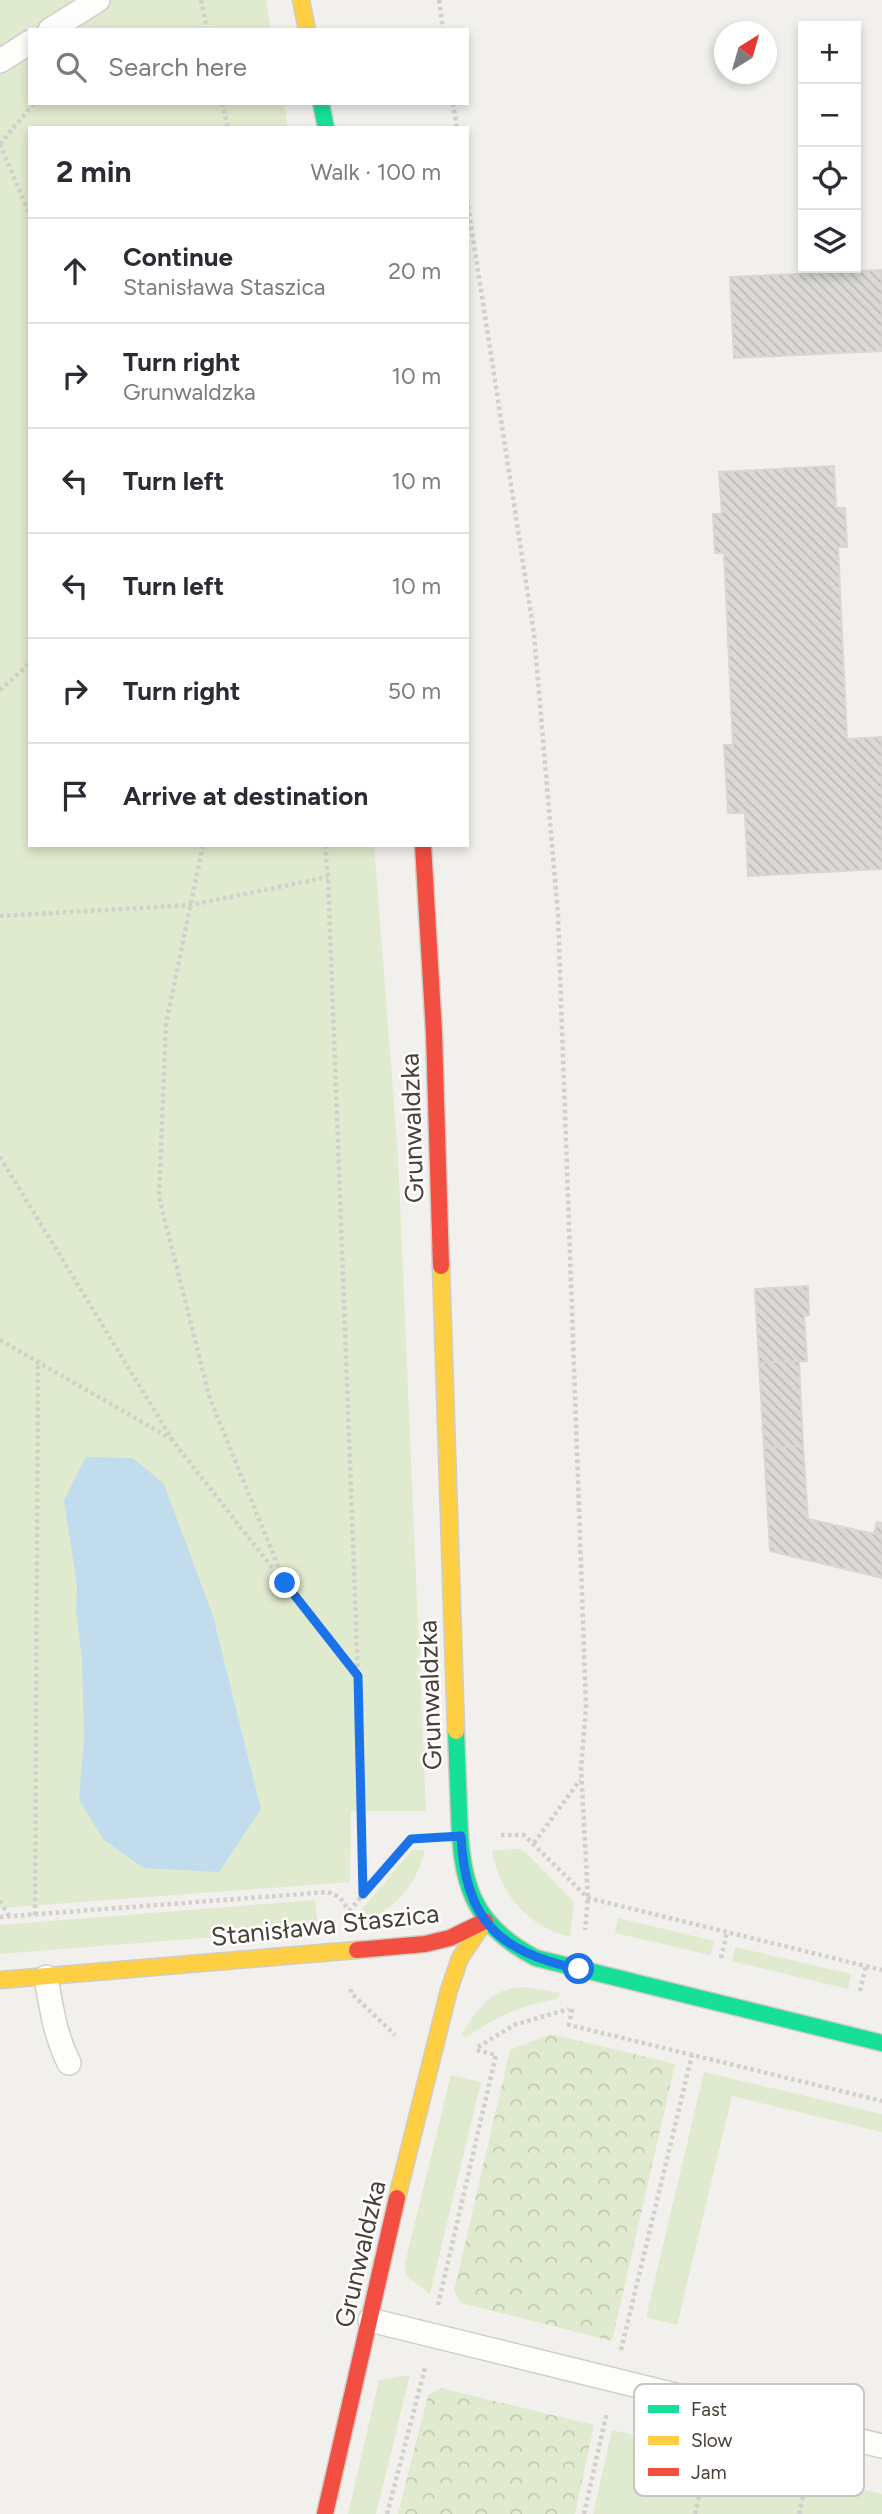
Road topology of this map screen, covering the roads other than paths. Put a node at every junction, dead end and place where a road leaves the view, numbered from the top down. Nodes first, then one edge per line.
1 (98, 0) edge
2 (301, 0) edge
3 (53, 28) edge
4 (307, 28) edge
5 (28, 44) edge
6 (0, 61) edge
7 (321, 105) edge
8 (326, 126) edge
9 (424, 847) edge
10 (485, 1921) junction
11 (47, 1977) junction
12 (0, 1980) edge
13 (882, 2043) edge
14 (69, 2063) dead end
15 (370, 2320) junction
16 (634, 2385) edge
17 (864, 2442) edge
18 (882, 2446) edge
19 (325, 2514) edge

1 - 3 lane
2 - 4 main road
5 - 6 lane
7 - 8 main road
9 - 10 main road, Grunwaldzka
10 - 11 main road, Stanisława Staszica
10 - 13 main road
10 - 15 main road, Grunwaldzka
11 - 12 main road, Stanisława Staszica
11 - 14 lane
15 - 16 lane
15 - 19 main road, Grunwaldzka
17 - 18 lane

